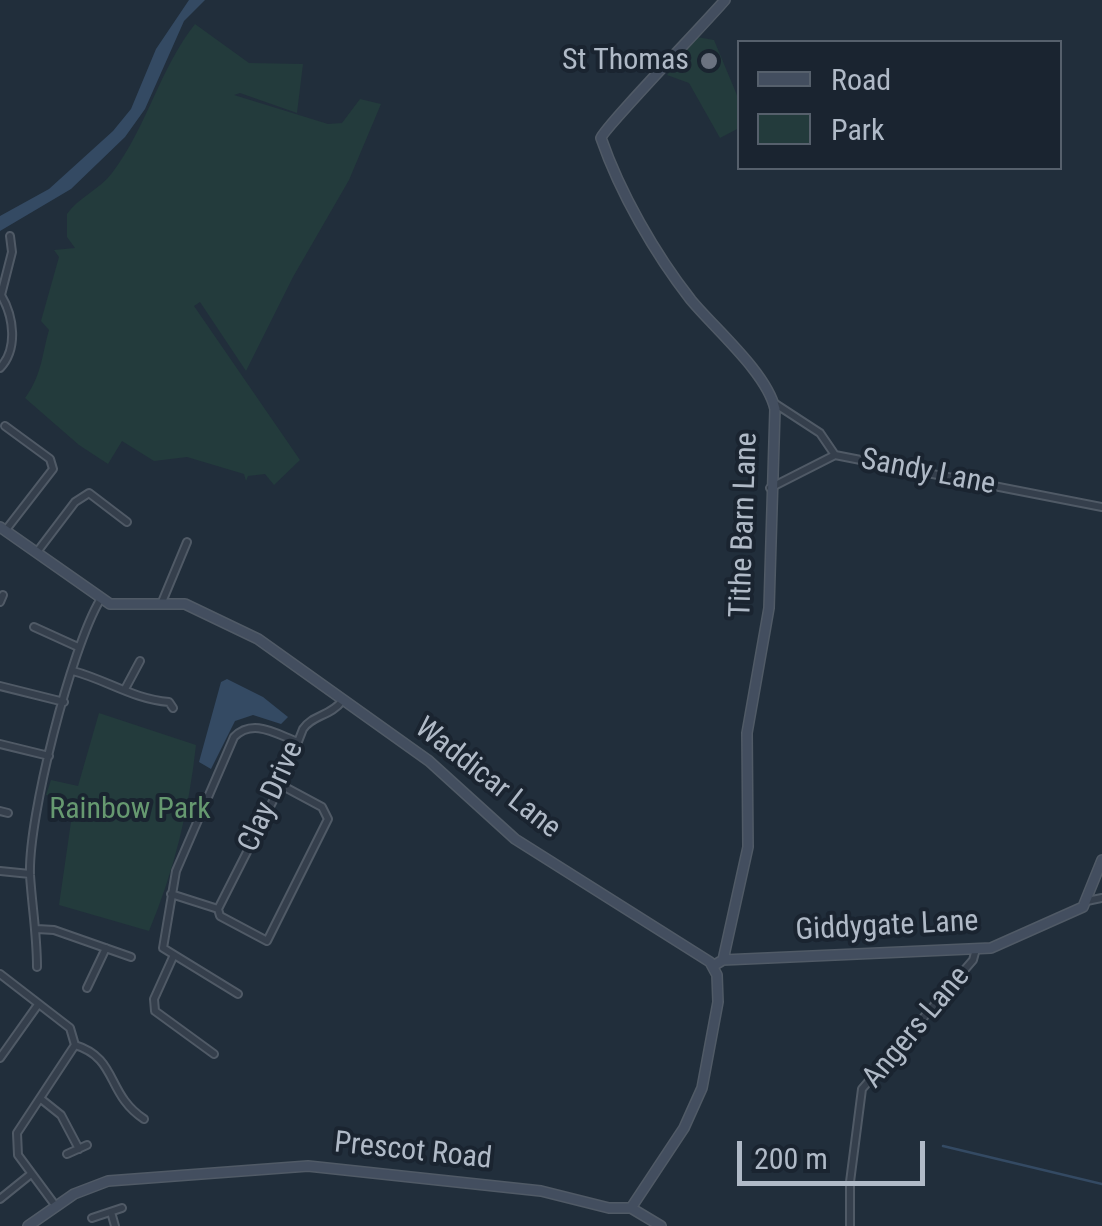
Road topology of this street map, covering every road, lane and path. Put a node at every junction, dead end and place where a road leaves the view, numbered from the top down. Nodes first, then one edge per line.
1 (725, 0) edge
2 (10, 236) dead end
3 (1, 295) edge
4 (0, 368) edge
5 (774, 403) junction
6 (5, 426) dead end
7 (835, 456) junction
8 (770, 488) junction
9 (1102, 507) edge
10 (127, 522) dead end
11 (3, 529) edge
12 (187, 542) dead end
13 (35, 555) junction
14 (100, 600) junction
15 (162, 602) junction
16 (34, 627) dead end
17 (79, 647) junction
18 (140, 661) dead end
19 (73, 671) junction
20 (0, 686) edge
21 (125, 690) junction
22 (342, 701) junction
23 (64, 702) junction
24 (173, 708) dead end
25 (298, 742) junction
26 (0, 744) edge
27 (49, 756) junction
28 (281, 785) junction
29 (1102, 860) edge
30 (0, 871) edge
31 (30, 874) junction
32 (171, 894) junction
33 (1102, 898) edge
34 (1087, 901) junction
35 (218, 909) junction
36 (38, 929) junction
37 (106, 948) junction
38 (976, 950) junction
39 (131, 957) dead end
40 (173, 957) junction
41 (723, 960) junction
42 (712, 966) junction
43 (37, 967) dead end
44 (0, 974) edge
45 (87, 988) dead end
46 (238, 994) dead end
47 (37, 1006) junction
48 (75, 1045) junction
49 (214, 1054) dead end
50 (0, 1058) edge
51 (41, 1099) junction
52 (144, 1120) dead end
53 (67, 1154) dead end
54 (31, 1174) junction
55 (0, 1199) edge
56 (54, 1206) junction
57 (122, 1208) dead end
58 (631, 1208) junction
59 (111, 1212) junction
60 (92, 1218) dead end
61 (28, 1226) edge
62 (114, 1226) edge
63 (661, 1226) edge
64 (850, 1226) edge

1 - 5 street, Tithe Barn Lane
2 - 3 street
3 - 4 street
5 - 7 street, Sandy Lane
5 - 8 street, Tithe Barn Lane
6 - 11 street
7 - 8 street
7 - 9 street, Sandy Lane
8 - 41 street, Tithe Barn Lane
10 - 13 street
11 - 13 street
12 - 15 street
13 - 14 street
14 - 15 street, Waddicar Lane
14 - 17 street
15 - 22 street, Waddicar Lane
16 - 17 street
17 - 19 street
18 - 21 street
19 - 21 street
19 - 23 street
20 - 23 street
21 - 24 street
22 - 25 street, Clay Drive
22 - 42 street, Waddicar Lane
23 - 27 street
25 - 28 street, Clay Drive
25 - 32 street
26 - 27 street
27 - 31 street
28 - 35 street, Clay Drive
28 - 35 street
29 - 34 street
30 - 31 street
31 - 36 street
32 - 35 street
32 - 40 street
33 - 34 street, Giddygate Lane
34 - 38 street, Giddygate Lane
36 - 37 street
36 - 43 street
37 - 39 street
37 - 45 street
38 - 41 street, Giddygate Lane
38 - 64 street, Angers Lane
40 - 46 street
40 - 49 street
41 - 42 street
42 - 58 street
44 - 47 street
47 - 48 street
47 - 50 street
48 - 51 street
48 - 52 street
51 - 53 street
51 - 54 street
54 - 55 street
54 - 56 street
56 - 58 street, Prescot Road
56 - 61 street, Prescot Road
57 - 59 street
58 - 63 street, Prescot Road
59 - 60 street
59 - 62 street

